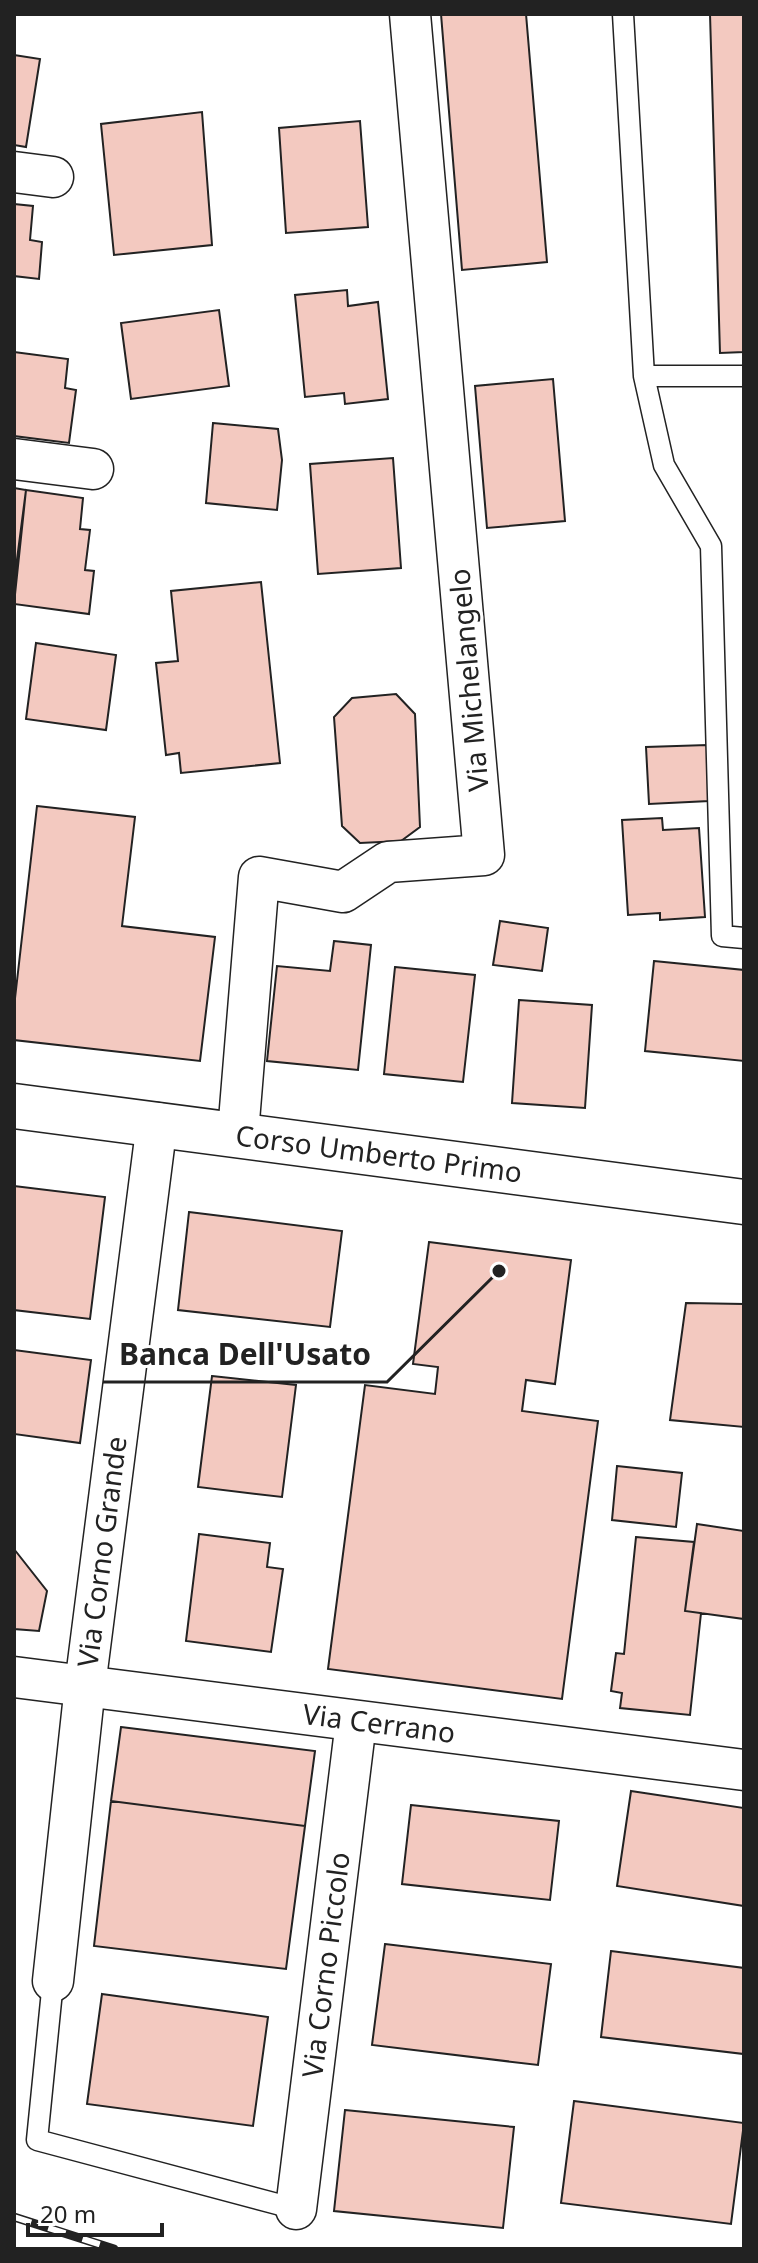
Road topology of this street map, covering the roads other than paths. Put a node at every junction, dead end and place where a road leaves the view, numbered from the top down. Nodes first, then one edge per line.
1 (410, 14) edge
2 (623, 14) edge
3 (14, 172) edge
4 (53, 177) dead end
5 (644, 376) junction
6 (744, 376) edge
7 (14, 459) edge
8 (93, 469) dead end
9 (744, 938) edge
10 (14, 1106) edge
11 (157, 1123) junction
12 (238, 1133) junction
13 (744, 1202) edge
14 (14, 1677) edge
15 (85, 1686) junction
16 (356, 1722) junction
17 (744, 1770) edge
18 (53, 1981) joint
19 (296, 2209) joint

1 - 12 street, Via Michelangelo
2 - 5 lane
3 - 4 street
5 - 6 lane
5 - 9 lane
7 - 8 street
10 - 11 main road, Corso Umberto Primo
11 - 12 main road, Corso Umberto Primo
11 - 15 street, Via Corno Grande
12 - 13 main road, Corso Umberto Primo
14 - 15 street, Via Cerrano
15 - 16 street, Via Cerrano
15 - 18 street, Via Corno Grande
16 - 17 street, Via Cerrano
16 - 19 street, Via Corno Piccolo
18 - 19 lane

